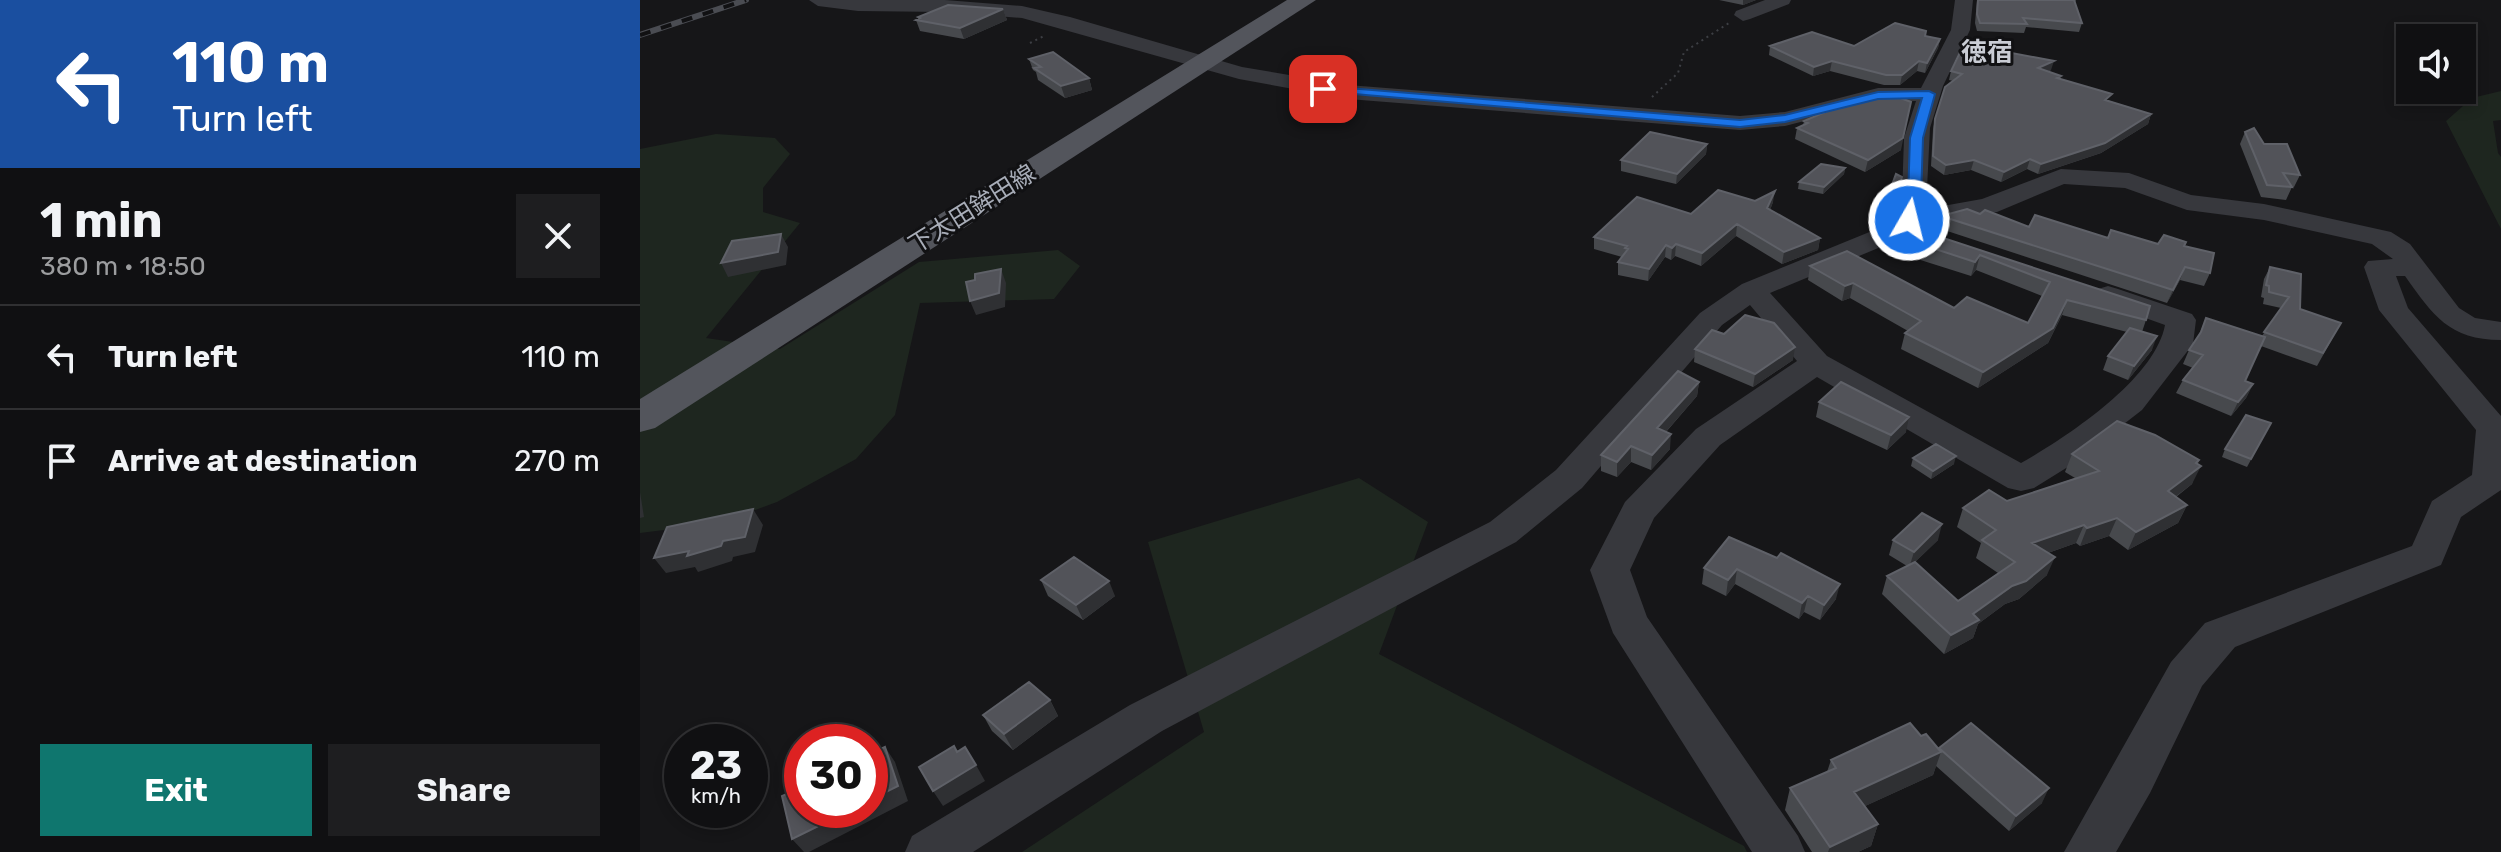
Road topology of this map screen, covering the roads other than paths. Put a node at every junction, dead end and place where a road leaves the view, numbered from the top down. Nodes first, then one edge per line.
1 (818, 0) edge
2 (1304, 0) edge
3 (1782, 0) edge
4 (1964, 0) edge
5 (863, 2) edge
6 (1743, 15) road end
7 (1205, 62) junction
8 (1929, 94) junction
9 (1906, 224) junction
10 (1946, 241) edge
11 (2412, 268) junction
12 (2077, 284) edge
13 (1752, 290) junction
14 (2501, 331) edge
15 (1816, 363) junction
16 (640, 418) edge
17 (930, 852) edge
18 (1780, 852) edge
19 (2089, 852) edge

1 - 5 street
2 - 7 main road, 下太田鉾田線
3 - 6 street
4 - 8 street
5 - 7 street
7 - 8 street
7 - 16 main road, 下太田鉾田線
8 - 9 street
9 - 10 street
9 - 11 street
9 - 13 street
11 - 14 street
11 - 19 street
12 - 15 street
13 - 15 street
13 - 17 street
15 - 18 street

